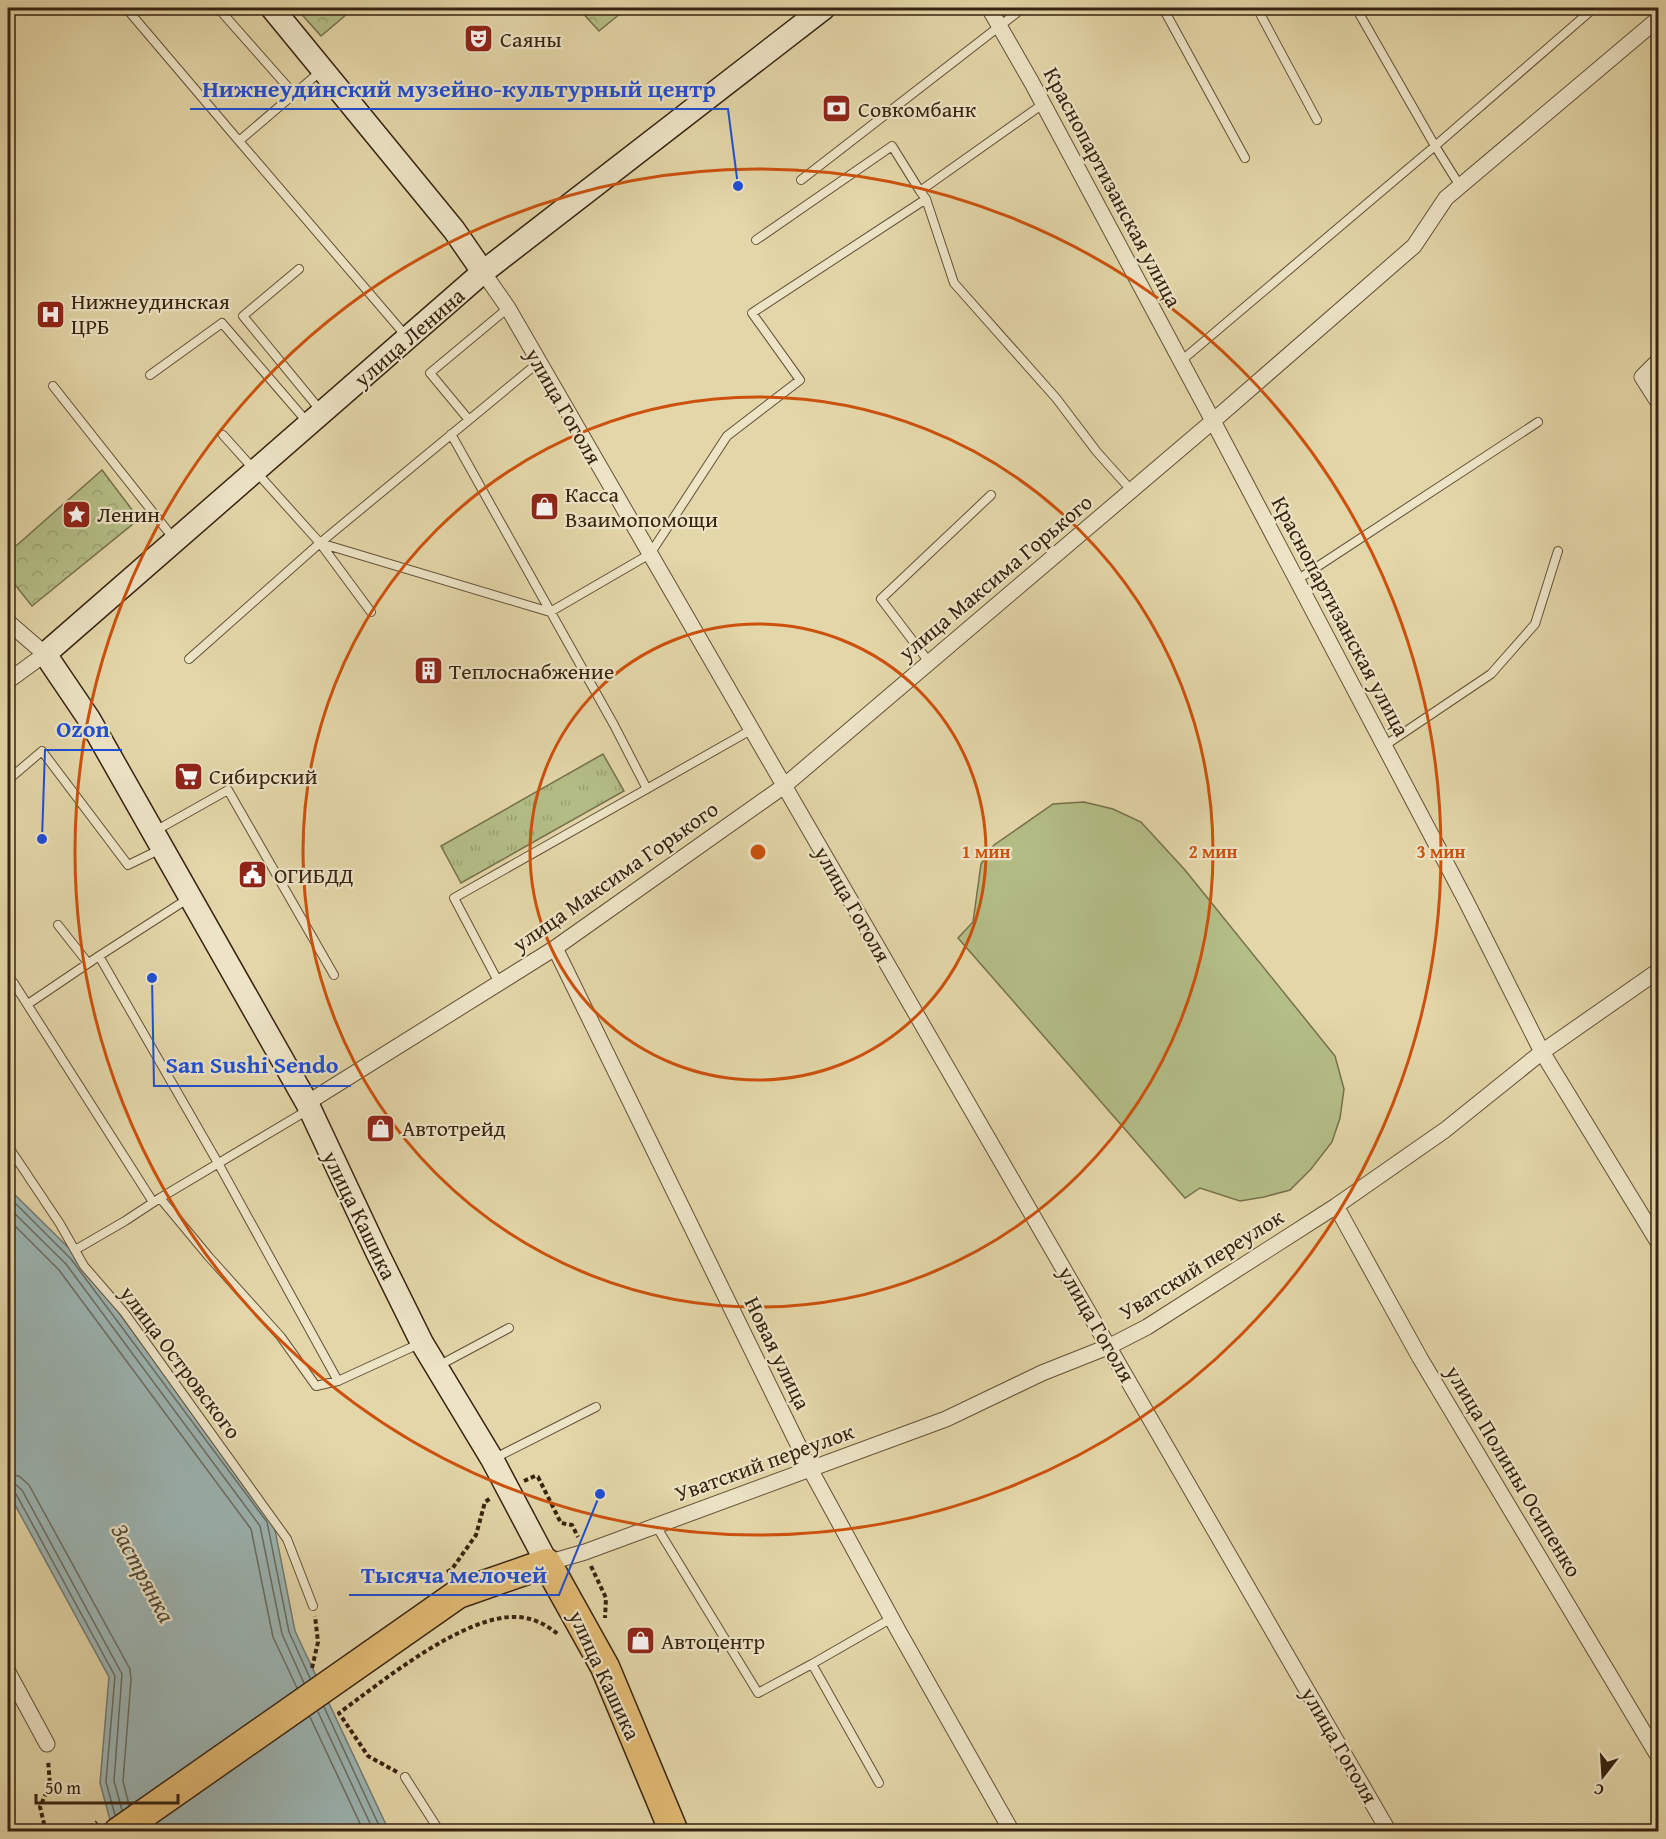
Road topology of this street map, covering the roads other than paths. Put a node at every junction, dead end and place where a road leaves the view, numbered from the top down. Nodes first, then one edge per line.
1 (126, 8) edge
2 (218, 8) edge
3 (272, 8) edge
4 (989, 8) edge
5 (1023, 8) edge
6 (1163, 8) edge
7 (1257, 8) edge
8 (1356, 8) edge
9 (1593, 8) edge
10 (810, 12) edge
11 (1659, 19) edge
12 (999, 25) junction
13 (322, 69) junction
14 (294, 94) junction
15 (1043, 104) junction
16 (1317, 120) dead end
17 (239, 141) junction
18 (1435, 146) junction
19 (1245, 158) dead end
20 (801, 180) dead end
21 (1461, 186) junction
22 (920, 191) junction
23 (926, 199) junction
24 (756, 240) dead end
25 (299, 269) dead end
26 (483, 272) junction
27 (508, 308) junction
28 (408, 338) junction
29 (1181, 361) junction
30 (1659, 361) edge
31 (539, 362) junction
32 (150, 375) dead end
33 (53, 386) dead end
34 (1659, 402) edge
35 (315, 418) junction
36 (469, 420) junction
37 (1213, 421) junction
38 (1538, 422) dead end
39 (451, 434) junction
40 (222, 435) dead end
41 (255, 471) junction
42 (1131, 490) junction
43 (991, 495) dead end
44 (175, 540) junction
45 (320, 543) junction
46 (1558, 551) dead end
47 (650, 554) junction
48 (1297, 580) junction
49 (371, 612) dead end
50 (550, 612) junction
51 (8, 622) edge
52 (45, 654) junction
53 (189, 659) dead end
54 (929, 662) junction
55 (8, 681) edge
56 (751, 730) junction
57 (1384, 746) junction
58 (8, 780) edge
59 (784, 786) junction
60 (647, 789) junction
61 (158, 840) junction
62 (190, 897) junction
63 (57, 925) dead end
64 (555, 948) junction
65 (99, 956) junction
66 (88, 963) junction
67 (1659, 971) edge
68 (334, 975) dead end
69 (499, 983) junction
70 (8, 986) edge
71 (28, 1004) junction
72 (1542, 1052) junction
73 (308, 1106) junction
74 (8, 1146) edge
75 (218, 1163) junction
76 (156, 1200) junction
77 (1336, 1206) junction
78 (1659, 1242) edge
79 (75, 1250) junction
80 (508, 1328) dead end
81 (422, 1342) junction
82 (1110, 1346) junction
83 (437, 1367) junction
84 (338, 1381) junction
85 (596, 1407) dead end
86 (492, 1460) junction
87 (810, 1469) junction
88 (656, 1526) junction
89 (547, 1563) junction
90 (313, 1606) road end
91 (892, 1618) junction
92 (812, 1664) junction
93 (8, 1672) edge
94 (47, 1744) road end
95 (1659, 1756) edge
96 (405, 1777) road end
97 (879, 1783) dead end
98 (118, 1832) edge
99 (440, 1832) edge
100 (674, 1832) edge
101 (1012, 1832) edge
102 (1389, 1832) edge

1 - 17 lane
2 - 14 lane
3 - 13 street, улица Гоголя
4 - 12 street, Краснопартизанская улица
5 - 12 lane
6 - 19 lane
7 - 16 lane
8 - 18 lane
9 - 18 lane
10 - 26 street, улица Ленина
11 - 21 street, улица Максима Горького
12 - 15 street, Краснопартизанская улица
12 - 20 lane
13 - 14 lane
13 - 26 street, улица Гоголя
14 - 17 lane
15 - 22 lane
15 - 29 street, Краснопартизанская улица
17 - 28 lane
18 - 21 lane
18 - 29 lane
21 - 37 street, улица Максима Горького
22 - 23 lane
22 - 24 lane
23 - 42 lane
23 - 47 lane
25 - 35 lane
26 - 27 street, улица Гоголя
26 - 28 street, улица Ленина
27 - 31 street, улица Гоголя
27 - 36 lane
28 - 35 street, улица Ленина
29 - 37 street, Краснопартизанская улица
30 - 34 street
31 - 36 lane
31 - 47 street, улица Гоголя
32 - 35 lane
33 - 44 lane
35 - 41 street, улица Ленина
36 - 39 lane
37 - 42 street, улица Максима Горького
37 - 48 street, Краснопартизанская улица
38 - 48 lane
39 - 45 lane
39 - 50 lane
40 - 41 lane
41 - 44 street, улица Ленина
41 - 45 lane
42 - 54 street, улица Максима Горького
43 - 54 lane
44 - 52 street, улица Ленина
45 - 49 lane
45 - 50 lane
45 - 53 lane
46 - 57 lane
47 - 50 lane
47 - 56 street, улица Гоголя
48 - 57 street, Краснопартизанская улица
50 - 60 lane
51 - 52 street, улица Кашика
52 - 55 street, улица Ленина
52 - 61 street, улица Кашика
54 - 59 street, улица Максима Горького
56 - 59 street, улица Гоголя
56 - 60 lane
57 - 72 street, Краснопартизанская улица
58 - 61 lane
59 - 64 street, улица Максима Горького
59 - 82 street, улица Гоголя
60 - 69 lane
61 - 62 street, улица Кашика
61 - 68 lane
62 - 65 lane
62 - 73 street, улица Кашика
63 - 66 lane
64 - 69 street, улица Максима Горького
64 - 87 street, Новая улица
65 - 66 lane
65 - 75 lane
66 - 71 lane
67 - 72 street, Уватский переулок
69 - 73 street, улица Максима Горького
70 - 71 lane
71 - 76 lane
72 - 77 street, Уватский переулок
72 - 78 street, Краснопартизанская улица
73 - 75 lane
73 - 81 street, улица Кашика
74 - 79 lane, улица Островского
75 - 76 lane
75 - 84 lane
76 - 79 lane
76 - 84 lane
77 - 82 street, Уватский переулок
77 - 95 street, улица Полины Осипенко
79 - 90 lane, улица Островского
80 - 83 lane
81 - 83 street, улица Кашика
81 - 84 lane
82 - 87 street, Уватский переулок
82 - 102 street, улица Гоголя
83 - 86 street, улица Кашика
85 - 86 lane
86 - 89 street, улица Кашика
87 - 88 street, Уватский переулок
87 - 91 street, Новая улица
88 - 89 street, Уватский переулок
88 - 92 lane
89 - 98 highway
89 - 100 highway, улица Кашика
91 - 92 lane
91 - 101 street, Новая улица
92 - 97 lane
93 - 94 street
96 - 99 lane

